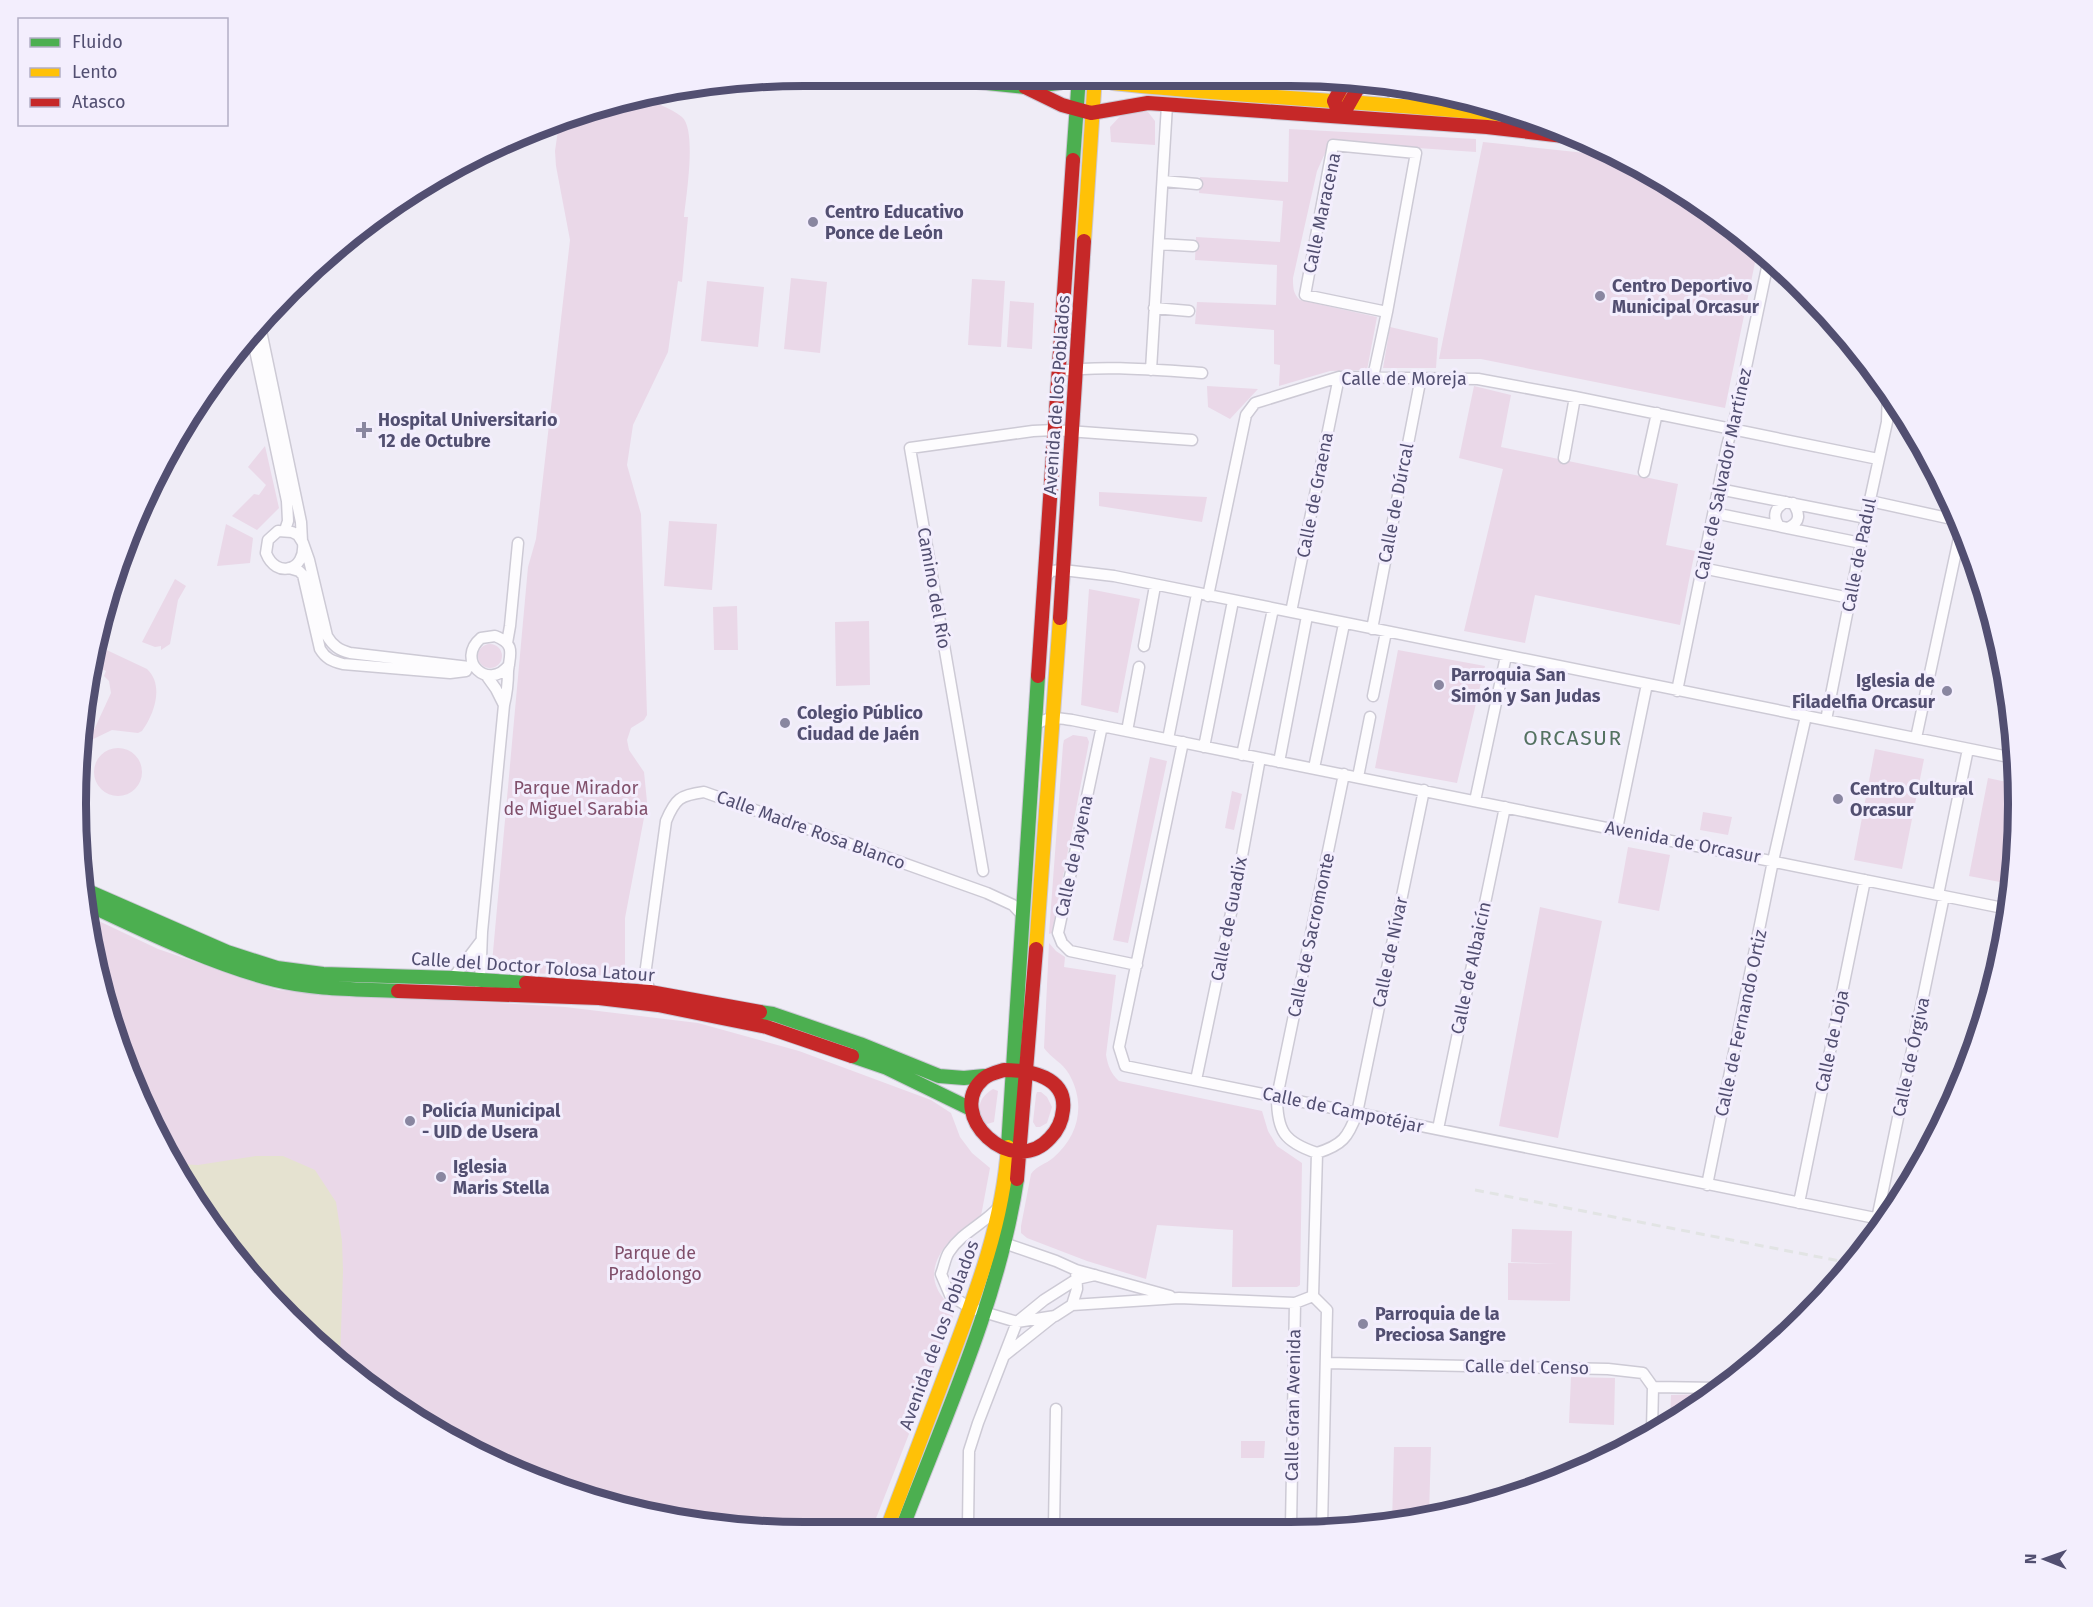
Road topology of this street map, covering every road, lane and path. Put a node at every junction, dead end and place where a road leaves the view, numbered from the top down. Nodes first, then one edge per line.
1 (1006, 85) edge
2 (1042, 85) edge
3 (1058, 85) edge
4 (1078, 85) edge
5 (1094, 85) edge
6 (1114, 85) edge
7 (1130, 85) edge
8 (1025, 87) junction
9 (1342, 88) edge
10 (1357, 89) edge
11 (1393, 93) edge
12 (1334, 101) junction
13 (1058, 102) junction
14 (1350, 102) junction
15 (1167, 105) junction
16 (1112, 108) junction
17 (1419, 108) junction
18 (1076, 111) junction
19 (1092, 112) junction
20 (1487, 114) edge
21 (1340, 118) junction
22 (1548, 134) edge
23 (1162, 181) junction
24 (1197, 184) dead end
25 (1159, 244) junction
26 (1193, 246) dead end
27 (1767, 268) edge
28 (1154, 308) junction
29 (1189, 310) dead end
30 (1387, 312) junction
31 (262, 333) edge
32 (253, 343) edge
33 (1077, 369) junction
34 (1150, 370) junction
35 (1059, 371) junction
36 (1202, 373) dead end
37 (1339, 377) junction
38 (1373, 377) junction
39 (1421, 377) junction
40 (1575, 397) junction
41 (1887, 407) edge
42 (1657, 413) junction
43 (1731, 429) junction
44 (1054, 430) junction
45 (1072, 432) junction
46 (1192, 440) dead end
47 (1564, 458) dead end
48 (1878, 459) junction
49 (1644, 472) dead end
50 (1719, 489) junction
51 (1870, 501) junction
52 (1790, 502) junction
53 (1714, 513) junction
54 (1866, 518) junction
55 (1948, 519) edge
56 (1784, 527) junction
57 (285, 530) junction
58 (1957, 540) edge
59 (302, 542) junction
60 (518, 543) dead end
61 (1861, 543) junction
62 (289, 568) junction
63 (1702, 568) junction
64 (1063, 570) junction
65 (1044, 581) junction
66 (1155, 586) junction
67 (1203, 595) junction
68 (1850, 597) junction
69 (1233, 601) junction
70 (1273, 609) junction
71 (1291, 612) junction
72 (1307, 615) junction
73 (1344, 624) junction
74 (1372, 630) junction
75 (1386, 632) junction
76 (507, 643) junction
77 (1144, 646) dead end
78 (1506, 656) junction
79 (509, 665) junction
80 (471, 666) junction
81 (1139, 667) dead end
82 (486, 675) junction
83 (1647, 684) junction
84 (1677, 691) junction
85 (1037, 695) junction
86 (1373, 696) dead end
87 (504, 705) junction
88 (1806, 716) junction
89 (1054, 717) junction
90 (1370, 717) dead end
91 (1826, 720) junction
92 (1035, 725) junction
93 (1102, 726) junction
94 (1126, 731) junction
95 (1916, 738) junction
96 (1168, 739) junction
97 (1183, 742) junction
98 (1204, 747) junction
99 (1968, 749) junction
100 (1242, 754) junction
101 (2006, 757) edge
102 (1260, 758) junction
103 (1279, 762) junction
104 (1314, 768) junction
105 (1344, 774) junction
106 (1358, 777) junction
107 (1424, 790) junction
108 (1475, 801) junction
109 (1505, 807) junction
110 (1617, 829) junction
111 (1773, 861) junction
112 (983, 871) dead end
113 (1865, 880) junction
114 (92, 893) edge
115 (1941, 896) junction
116 (93, 907) edge
117 (1999, 907) edge
118 (1023, 917) junction
119 (481, 941) junction
120 (1137, 965) junction
121 (453, 978) junction
122 (480, 980) junction
123 (650, 992) junction
124 (480, 994) junction
125 (1019, 1070) junction
126 (984, 1076) junction
127 (1196, 1080) junction
128 (1277, 1097) junction
129 (971, 1109) junction
130 (1357, 1113) junction
131 (1438, 1129) junction
132 (1013, 1152) junction
133 (1317, 1153) junction
134 (1707, 1185) junction
135 (1799, 1203) junction
136 (1001, 1204) junction
137 (1883, 1206) edge
138 (1875, 1218) edge
139 (1004, 1244) junction
140 (990, 1247) junction
141 (1076, 1275) junction
142 (1313, 1296) junction
143 (1179, 1298) junction
144 (1295, 1303) junction
145 (1072, 1305) junction
146 (976, 1310) junction
147 (1055, 1316) junction
148 (1017, 1322) junction
149 (1005, 1355) junction
150 (1327, 1363) junction
151 (1653, 1387) junction
152 (1706, 1388) edge
153 (1056, 1409) dead end
154 (1652, 1422) edge
155 (1322, 1521) edge
156 (890, 1522) edge
157 (904, 1522) edge
158 (969, 1522) edge
159 (1054, 1522) edge
160 (1291, 1522) edge

1 - 8 street
2 - 8 street
3 - 13 street
4 - 18 street, Avenida de los Poblados
5 - 19 street, Avenida de los Poblados
6 - 16 street
7 - 12 street
8 - 13 street
9 - 12 street
10 - 14 street
11 - 17 street
12 - 14 street
12 - 21 street
13 - 18 street
14 - 17 street
14 - 21 street
15 - 16 street
15 - 21 street
15 - 23 street
16 - 19 street
17 - 20 street
18 - 19 street
18 - 35 street, Avenida de los Poblados
19 - 33 street, Avenida de los Poblados
21 - 22 street
23 - 24 street
23 - 25 street
25 - 26 street
25 - 28 street
27 - 43 street, Calle de Salvador Martínez
28 - 29 street
28 - 34 street
30 - 30 street, Calle Maracena
30 - 38 street, Calle Maracena
31 - 59 street
32 - 57 street
33 - 34 street
33 - 35 street
33 - 45 street, Avenida de los Poblados
34 - 36 street
35 - 44 street, Avenida de los Poblados
37 - 38 street, Calle de Moreja
37 - 67 street, Calle de Moreja
37 - 71 street, Calle de Graena
38 - 39 street, Calle de Moreja
39 - 40 street, Calle de Moreja
39 - 74 street, Calle de Dúrcal
40 - 42 street, Calle de Moreja
40 - 47 street
41 - 48 street, Calle de Padul
42 - 43 street, Calle de Moreja
42 - 49 street
43 - 48 street, Calle de Moreja
43 - 50 street, Calle de Salvador Martínez
44 - 45 street
44 - 65 street, Avenida de los Poblados
44 - 112 street, Camino del Río
45 - 46 street
45 - 64 street, Avenida de los Poblados
48 - 51 street, Calle de Padul
50 - 52 street
50 - 53 street, Calle de Salvador Martínez
51 - 54 street, Calle de Padul
51 - 55 street
52 - 54 street
52 - 56 street
52 - 56 street
53 - 56 street
53 - 63 street, Calle de Salvador Martínez
54 - 61 street, Calle de Padul
56 - 61 street
57 - 59 street
57 - 62 street
58 - 95 street
59 - 62 street
59 - 80 street
60 - 76 street
61 - 68 street, Calle de Padul
62 - 80 street
63 - 68 street
63 - 84 street, Calle de Salvador Martínez
64 - 65 street
64 - 66 street
64 - 89 street, Avenida de los Poblados
65 - 85 street, Avenida de los Poblados
66 - 67 street
66 - 77 street
67 - 69 street
67 - 96 street
68 - 91 street, Calle de Padul
69 - 70 street
69 - 98 street
70 - 71 street
70 - 100 street
71 - 72 street
72 - 73 street
72 - 103 street
73 - 74 street
73 - 104 street
74 - 75 street
75 - 78 street
75 - 86 street
76 - 79 street
76 - 80 street
78 - 83 street
78 - 108 street
79 - 82 street
79 - 87 street
80 - 82 street
81 - 94 street
82 - 87 street
83 - 84 street
83 - 110 street
84 - 88 street
85 - 89 street
85 - 92 street, Avenida de los Poblados
87 - 119 street
88 - 91 street
88 - 111 street, Calle de Fernando Ortiz
89 - 92 street
89 - 93 street, Avenida de Orcasur
89 - 125 street, Avenida de los Poblados
90 - 106 street
91 - 95 street
92 - 118 street, Avenida de los Poblados
93 - 94 street, Avenida de Orcasur
93 - 120 street, Calle de Jayena
94 - 96 street, Avenida de Orcasur
95 - 99 street
96 - 97 street, Avenida de Orcasur
97 - 98 street, Avenida de Orcasur
97 - 120 street, Calle de Campotéjar
98 - 100 street, Avenida de Orcasur
99 - 101 street
99 - 115 street, Calle de Órgiva
100 - 102 street, Avenida de Orcasur
102 - 103 street, Avenida de Orcasur
102 - 127 street, Calle de Guadix
103 - 104 street, Avenida de Orcasur
104 - 105 street, Avenida de Orcasur
105 - 106 street, Avenida de Orcasur
105 - 128 street, Calle de Sacromonte
106 - 107 street, Avenida de Orcasur
107 - 108 street, Avenida de Orcasur
107 - 130 street, Calle de Nívar
108 - 109 street, Avenida de Orcasur
109 - 110 street, Avenida de Orcasur
109 - 131 street, Calle de Albaicín
110 - 111 street, Avenida de Orcasur
111 - 113 street, Avenida de Orcasur
111 - 134 street, Calle de Fernando Ortiz
113 - 115 street, Avenida de Orcasur
113 - 135 street, Calle de Loja
114 - 121 street, Calle del Doctor Tolosa Latour
115 - 117 street, Avenida de Orcasur
115 - 137 street, Calle de Órgiva
116 - 124 street, Calle del Doctor Tolosa Latour
118 - 123 street, Calle Madre Rosa Blanco
118 - 125 street, Avenida de los Poblados
119 - 121 street
119 - 122 street
120 - 127 street, Calle de Campotéjar
121 - 122 street, Calle del Doctor Tolosa Latour
122 - 123 street, Calle del Doctor Tolosa Latour
122 - 124 street
123 - 126 street, Calle del Doctor Tolosa Latour
124 - 129 street, Calle del Doctor Tolosa Latour
125 - 126 street
125 - 132 street, Avenida de los Poblados
125 - 132 street
126 - 129 street
127 - 128 street, Calle de Campotéjar
128 - 130 street, Calle de Campotéjar
128 - 133 street
129 - 132 street
130 - 131 street, Calle de Campotéjar
130 - 133 street
131 - 134 street, Calle de Campotéjar
132 - 136 street, Avenida de los Poblados
132 - 139 street, Avenida de los Poblados
133 - 142 street
134 - 135 street, Calle de Campotéjar
135 - 138 street, Calle de Campotéjar
136 - 140 street, Avenida de los Poblados
136 - 146 street
139 - 140 street
139 - 141 street
139 - 146 street, Avenida de los Poblados
140 - 146 street, Avenida de los Poblados
141 - 143 street
141 - 145 street
141 - 148 street
142 - 144 street, Calle Gran Avenida
142 - 150 street, Calle Gran Avenida
143 - 144 street
143 - 145 street
144 - 160 street, Calle Gran Avenida
145 - 147 street
146 - 148 street
146 - 156 street, Avenida de los Poblados
146 - 157 street, Avenida de los Poblados
147 - 148 street
147 - 149 street
148 - 149 street
149 - 158 street
150 - 151 street, Calle del Censo
150 - 155 street, Calle Gran Avenida
151 - 152 street
151 - 154 street
153 - 159 street

